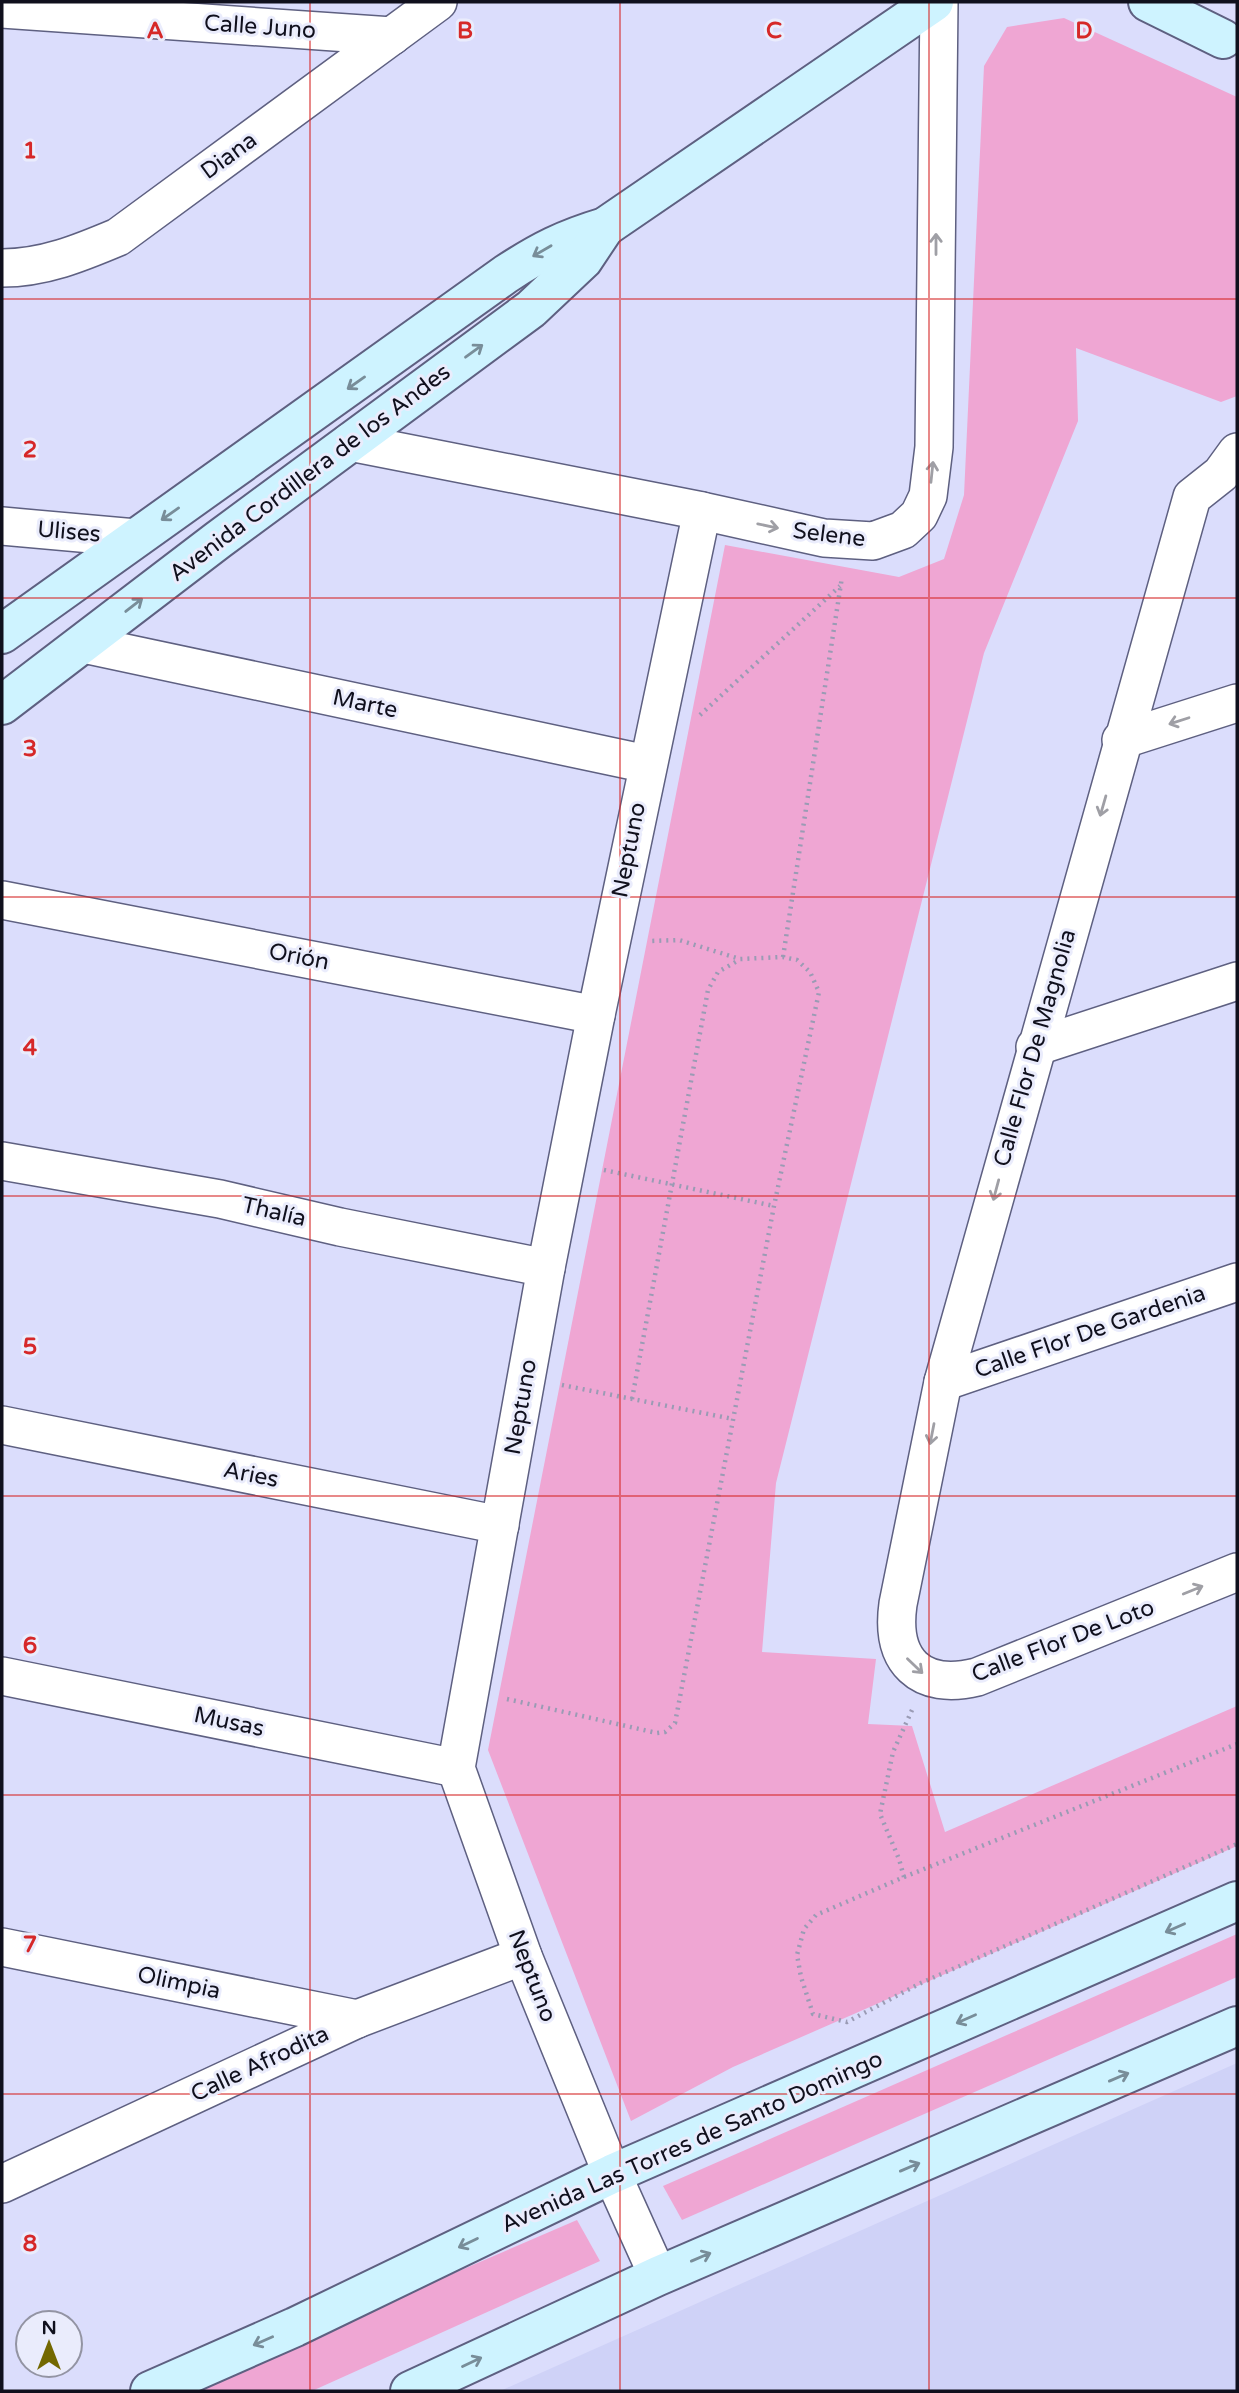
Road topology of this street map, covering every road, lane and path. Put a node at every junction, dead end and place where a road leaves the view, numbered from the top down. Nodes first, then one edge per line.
1 (438, 2) edge
2 (936, 2) edge
3 (1149, 2) edge
4 (1189, 2) edge
5 (2, 9) edge
6 (392, 36) junction
7 (1230, 44) edge
8 (605, 227) junction
9 (2, 268) edge
10 (350, 442) junction
11 (1237, 452) edge
12 (702, 512) junction
13 (2, 526) edge
14 (136, 538) junction
15 (848, 540) junction
16 (841, 586) junction
17 (2, 634) edge
18 (83, 644) junction
19 (1237, 703) edge
20 (2, 705) edge
21 (698, 717) dead end
22 (1121, 740) junction
23 (647, 764) junction
24 (2, 900) edge
25 (611, 942) junction
26 (783, 957) junction
27 (740, 959) junction
28 (1237, 981) edge
29 (596, 1015) junction
30 (1035, 1047) junction
31 (2, 1161) edge
32 (567, 1163) junction
33 (672, 1183) junction
34 (774, 1206) junction
35 (546, 1268) junction
36 (1237, 1282) edge
37 (527, 1378) junction
38 (943, 1382) junction
39 (632, 1399) junction
40 (733, 1419) junction
41 (2, 1425) edge
42 (500, 1525) junction
43 (1237, 1572) edge
44 (2, 1676) edge
45 (926, 1677) junction
46 (470, 1690) junction
47 (1237, 1744) edge
48 (456, 1768) junction
49 (1237, 1843) edge
50 (904, 1877) junction
51 (1237, 1901) edge
52 (2, 1947) edge
53 (523, 1956) junction
54 (357, 2019) junction
55 (1237, 2026) edge
56 (612, 2174) junction
57 (2, 2184) edge
58 (658, 2276) junction
59 (149, 2391) edge
60 (410, 2391) edge

1 - 6 street, Diana
2 - 8 street, Avenida Cordillera de los Andes
15 -> 2 street, Selene
3 - 7 street
4 - 7 street
5 - 6 street, Calle Juno
6 - 9 street, Diana
10 -> 8 street, Avenida Cordillera de los Andes
8 -> 14 street, Avenida Cordillera de los Andes
10 - 12 street, Selene
18 -> 10 street, Avenida Cordillera de los Andes
11 - 22 street, Calle Flor De Magnolia
12 -> 15 street, Selene
12 - 23 street, Neptuno
13 - 14 street, Ulises
14 - 17 street, Avenida Cordillera de los Andes
15 - 16 path
16 - 21 path
16 - 26 path
18 - 20 street, Avenida Cordillera de los Andes
18 - 23 street, Marte
19 -> 22 street
22 -> 30 street, Calle Flor De Magnolia
23 - 25 street, Neptuno
24 - 29 street, Orión
25 - 27 path
25 - 29 street, Neptuno
26 - 27 path
26 - 34 path
27 - 33 path
28 - 30 street
29 - 32 street, Neptuno
30 -> 38 street, Calle Flor De Magnolia
31 - 35 street, Thalía
32 - 33 path
32 - 35 street, Neptuno
33 - 34 path
33 - 39 path
34 - 40 path
35 - 37 street, Neptuno
36 - 38 street, Calle Flor De Gardenia
37 - 39 path
37 - 42 street, Neptuno
38 -> 45 street, Calle Flor De Magnolia
39 - 40 path
40 - 46 path
41 - 42 street, Aries
42 - 46 street, Neptuno
45 -> 43 street, Calle Flor De Loto
44 - 48 street, Musas
45 - 50 path
46 - 48 street, Neptuno
47 - 50 path
48 - 53 street, Neptuno
49 - 50 path
51 -> 56 street, Avenida Las Torres de Santo Domingo
52 - 54 street, Olimpia
53 - 54 street, Calle Afrodita
53 - 56 street, Neptuno
54 - 57 street, Calle Afrodita
58 -> 55 street
56 - 58 street, Neptuno
56 -> 59 street, Avenida Las Torres de Santo Domingo
60 -> 58 street

